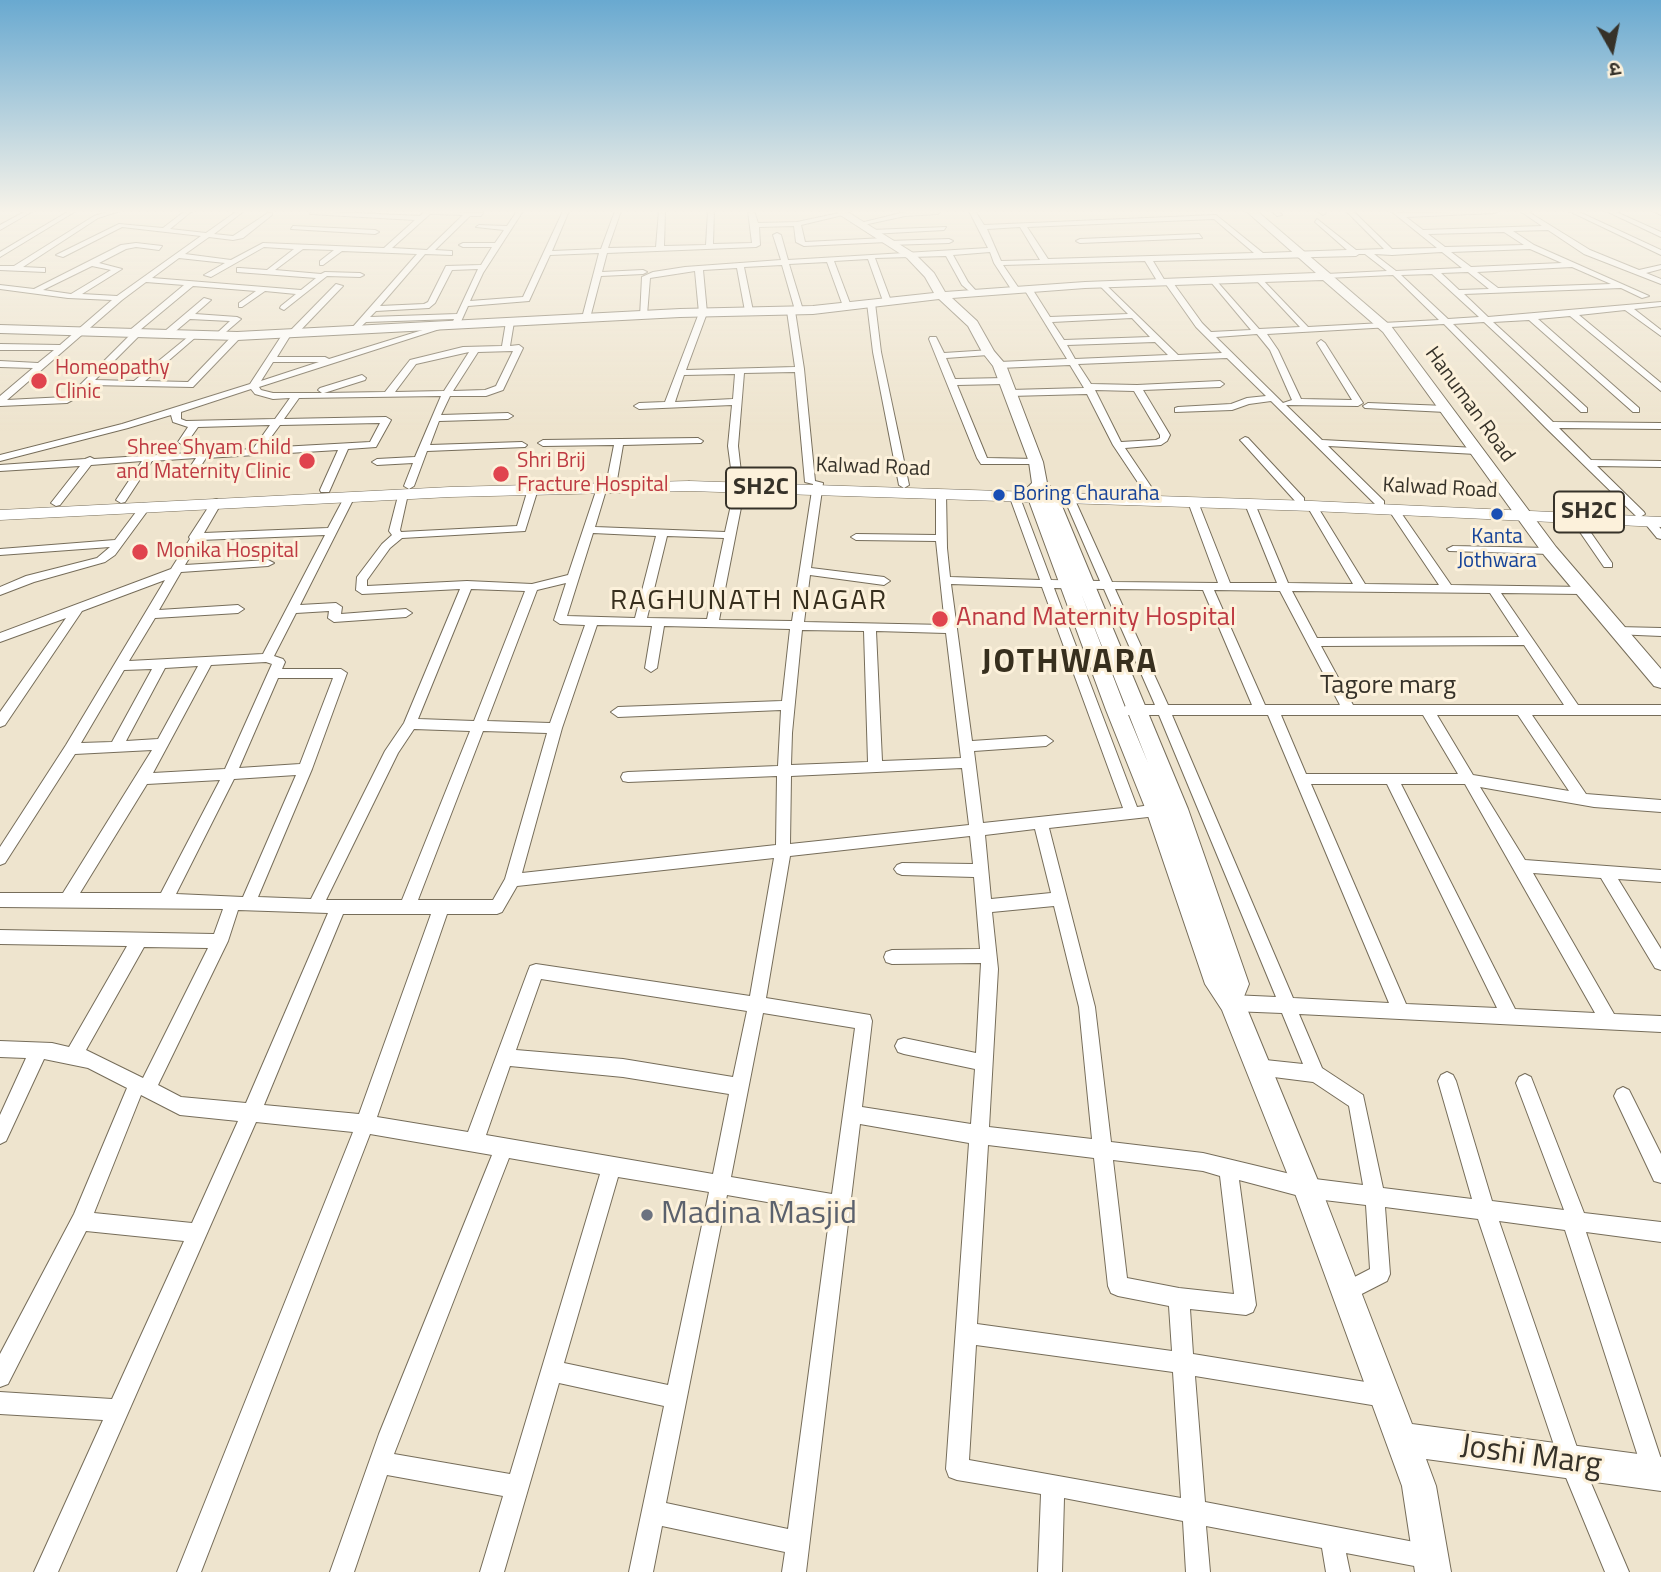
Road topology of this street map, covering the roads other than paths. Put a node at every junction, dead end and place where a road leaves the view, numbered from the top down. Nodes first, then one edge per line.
1 (49, 284) edge
2 (91, 284) edge
3 (138, 284) edge
4 (190, 284) edge
5 (208, 284) edge
6 (312, 284) edge
7 (395, 284) edge
8 (441, 284) edge
9 (476, 284) edge
10 (532, 284) edge
11 (594, 284) edge
12 (645, 284) edge
13 (700, 284) edge
14 (744, 284) edge
15 (789, 284) edge
16 (839, 284) edge
17 (881, 284) edge
18 (935, 284) edge
19 (966, 284) edge
20 (1018, 284) edge
21 (1078, 284) edge
22 (1108, 284) edge
23 (1167, 284) edge
24 (1218, 284) edge
25 (1265, 284) edge
26 (1336, 284) edge
27 (1407, 284) edge
28 (1450, 284) edge
29 (1489, 284) edge
30 (1617, 284) edge
31 (339, 286) dead end
32 (1621, 286) junction
33 (0, 287) edge
34 (262, 289) junction
35 (1022, 289) junction
36 (36, 291) junction
37 (1497, 291) junction
38 (302, 292) junction
39 (1459, 292) junction
40 (974, 293) junction
41 (941, 295) junction
42 (71, 296) junction
43 (1646, 296) dead end
44 (119, 298) junction
45 (207, 300) dead end
46 (887, 301) junction
47 (871, 303) junction
48 (466, 304) junction
49 (1661, 304) edge
50 (242, 305) dead end
51 (847, 306) junction
52 (1626, 307) junction
53 (284, 308) dead end
54 (372, 309) junction
55 (795, 310) junction
56 (749, 311) junction
57 (703, 313) junction
58 (1572, 313) junction
59 (643, 315) junction
60 (188, 316) junction
61 (1133, 316) junction
62 (1531, 317) junction
63 (586, 318) junction
64 (363, 320) junction
65 (1048, 320) junction
66 (1490, 320) junction
67 (510, 322) junction
68 (454, 323) junction
69 (1447, 323) junction
70 (1383, 325) junction
71 (0, 329) edge
72 (79, 330) junction
73 (1307, 330) junction
74 (354, 331) junction
75 (136, 332) junction
76 (1259, 332) junction
77 (168, 333) junction
78 (194, 334) junction
79 (289, 334) junction
80 (1661, 334) edge
81 (219, 335) junction
82 (1210, 335) junction
83 (237, 336) junction
84 (933, 339) dead end
85 (1155, 339) junction
86 (1321, 343) dead end
87 (392, 344) junction
88 (1063, 344) junction
89 (0, 347) edge
90 (506, 347) junction
91 (60, 348) junction
92 (476, 349) junction
93 (988, 352) junction
94 (1231, 355) junction
95 (942, 356) junction
96 (1176, 358) junction
97 (271, 359) junction
98 (343, 359) junction
99 (413, 362) junction
100 (1074, 363) junction
101 (0, 364) edge
102 (999, 365) junction
103 (40, 366) junction
104 (800, 369) junction
105 (740, 370) junction
106 (679, 373) junction
107 (362, 378) junction
108 (89, 382) junction
109 (954, 382) junction
110 (136, 384) junction
111 (190, 384) junction
112 (1220, 384) dead end
113 (253, 386) junction
114 (1007, 387) junction
115 (1137, 388) junction
116 (1661, 388) edge
117 (1089, 389) junction
118 (448, 392) junction
119 (373, 394) junction
120 (388, 394) junction
121 (300, 396) junction
122 (1277, 401) junction
123 (0, 402) edge
124 (735, 402) junction
125 (1298, 402) junction
126 (195, 403) junction
127 (669, 405) junction
128 (639, 406) dead end
129 (1368, 407) dead end
130 (1446, 409) junction
131 (176, 410) junction
132 (1178, 410) dead end
133 (1584, 410) dead end
134 (1636, 410) dead end
135 (508, 416) dead end
136 (435, 418) junction
137 (276, 421) junction
138 (195, 424) junction
139 (1548, 425) junction
140 (1661, 426) edge
141 (1245, 440) dead end
142 (698, 441) dead end
143 (183, 442) dead end
144 (619, 442) junction
145 (543, 443) dead end
146 (1321, 443) junction
147 (522, 444) dead end
148 (1118, 444) junction
149 (344, 447) junction
150 (423, 448) junction
151 (1476, 451) junction
152 (256, 452) junction
153 (203, 455) junction
154 (149, 458) junction
155 (90, 460) junction
156 (418, 460) junction
157 (0, 461) edge
158 (377, 462) dead end
159 (1036, 462) junction
160 (1588, 463) junction
161 (1661, 464) edge
162 (191, 473) dead end
163 (607, 484) junction
164 (738, 484) junction
165 (815, 485) junction
166 (904, 485) junction
167 (533, 489) junction
168 (325, 490) junction
169 (406, 490) junction
170 (941, 493) junction
171 (1041, 493) junction
172 (1151, 494) junction
173 (350, 496) junction
174 (121, 500) junction
175 (217, 502) junction
176 (1193, 502) junction
177 (56, 503) junction
178 (1306, 503) junction
179 (1250, 504) junction
180 (146, 506) junction
181 (1387, 506) junction
182 (0, 507) edge
183 (1520, 512) junction
184 (0, 515) edge
185 (1652, 518) edge
186 (1576, 519) junction
187 (331, 530) junction
188 (588, 530) junction
189 (662, 533) junction
190 (399, 535) junction
191 (730, 535) junction
192 (1661, 536) edge
193 (194, 537) junction
194 (856, 537) dead end
195 (941, 538) junction
196 (118, 544) junction
197 (1453, 549) dead end
198 (1550, 551) junction
199 (0, 552) edge
200 (268, 564) dead end
201 (1608, 565) dead end
202 (176, 570) junction
203 (806, 571) junction
204 (572, 578) junction
205 (30, 579) junction
206 (945, 580) junction
207 (0, 581) edge
208 (884, 581) dead end
209 (1067, 584) junction
210 (467, 585) junction
211 (1109, 585) junction
212 (1207, 586) junction
213 (1225, 586) junction
214 (1284, 587) junction
215 (1361, 587) junction
216 (532, 588) junction
217 (1447, 588) junction
218 (1493, 589) junction
219 (1581, 590) junction
220 (0, 591) edge
221 (238, 609) dead end
222 (292, 609) junction
223 (77, 610) junction
224 (406, 613) dead end
225 (150, 614) junction
226 (592, 621) junction
227 (640, 622) junction
228 (659, 622) junction
229 (712, 623) junction
230 (797, 625) junction
231 (870, 626) junction
232 (952, 629) junction
233 (1618, 631) junction
234 (1661, 632) edge
235 (0, 638) edge
236 (1528, 641) junction
237 (1314, 642) junction
238 (267, 658) junction
239 (207, 661) junction
240 (161, 663) junction
241 (120, 666) junction
242 (651, 668) dead end
243 (274, 674) junction
244 (1661, 681) edge
245 (15, 702) junction
246 (0, 703) edge
247 (788, 705) junction
248 (1163, 709) junction
249 (1266, 709) junction
250 (1348, 709) junction
251 (1125, 710) junction
252 (1427, 710) junction
253 (1522, 710) junction
254 (1574, 710) junction
255 (1661, 710) edge
256 (618, 712) dead end
257 (0, 722) edge
258 (411, 724) junction
259 (478, 727) junction
260 (555, 728) junction
261 (1046, 741) dead end
262 (162, 744) junction
263 (116, 747) junction
264 (71, 749) junction
265 (968, 755) junction
266 (875, 766) junction
267 (305, 769) junction
268 (784, 769) junction
269 (229, 775) junction
270 (628, 777) dead end
271 (1391, 778) junction
272 (143, 779) junction
273 (1300, 779) junction
274 (1468, 779) junction
275 (1582, 799) junction
276 (1661, 806) edge
277 (1157, 810) junction
278 (1132, 813) junction
279 (1041, 824) junction
280 (977, 830) junction
281 (783, 851) junction
282 (0, 859) edge
283 (1521, 866) junction
284 (902, 869) dead end
285 (981, 871) junction
286 (1605, 872) junction
287 (1661, 876) edge
288 (512, 880) junction
289 (68, 899) junction
290 (1060, 899) junction
291 (0, 900) edge
292 (165, 900) junction
293 (239, 904) junction
294 (315, 906) junction
295 (984, 906) junction
296 (338, 907) junction
297 (407, 908) junction
298 (441, 908) junction
299 (0, 937) edge
300 (140, 939) junction
301 (220, 940) junction
302 (989, 956) junction
303 (892, 957) dead end
304 (1661, 963) edge
305 (1227, 995) junction
306 (756, 1007) junction
307 (1286, 1007) junction
308 (1401, 1012) junction
309 (1510, 1017) junction
310 (1609, 1021) junction
311 (1661, 1024) edge
312 (904, 1046) dead end
313 (0, 1049) edge
314 (39, 1050) junction
315 (75, 1055) junction
316 (505, 1057) junction
317 (984, 1063) junction
318 (1256, 1068) junction
319 (1316, 1074) junction
320 (1447, 1081) dead end
321 (1525, 1083) dead end
322 (142, 1086) junction
323 (740, 1087) junction
324 (1623, 1096) dead end
325 (252, 1111) junction
326 (852, 1114) junction
327 (365, 1124) junction
328 (0, 1135) edge
329 (979, 1135) junction
330 (474, 1142) junction
331 (504, 1148) junction
332 (1103, 1149) junction
333 (612, 1166) junction
334 (1228, 1168) junction
335 (1661, 1174) edge
336 (720, 1185) junction
337 (1307, 1188) junction
338 (1376, 1197) junction
339 (840, 1205) junction
340 (1485, 1210) junction
341 (81, 1221) junction
342 (1575, 1221) junction
343 (1661, 1232) edge
344 (197, 1233) junction
345 (1346, 1292) junction
346 (1179, 1298) junction
347 (966, 1334) junction
348 (1182, 1363) junction
349 (552, 1371) junction
350 (0, 1376) edge
351 (1386, 1397) junction
352 (676, 1398) junction
353 (0, 1404) edge
354 (118, 1410) junction
355 (1402, 1439) junction
356 (380, 1463) junction
357 (1571, 1463) junction
358 (1658, 1473) edge
359 (1053, 1485) junction
360 (517, 1487) junction
361 (653, 1512) junction
362 (1194, 1512) junction
363 (1332, 1539) junction
364 (798, 1543) junction
365 (1433, 1565) edge
366 (46, 1572) edge
367 (189, 1572) edge
368 (342, 1572) edge
369 (492, 1572) edge
370 (640, 1572) edge
371 (794, 1572) edge
372 (1050, 1572) edge
373 (1198, 1572) edge
374 (1338, 1572) edge
375 (1617, 1572) edge

1 - 36 street
2 - 42 street
3 - 44 street
4 - 75 street
5 - 34 street
6 - 38 street
7 - 54 street
8 - 54 street
9 - 48 street
10 - 48 street
11 - 63 street
12 - 59 street
13 - 57 street
14 - 56 street
15 - 55 street
16 - 51 street
17 - 46 street
18 - 41 street
19 - 40 street
20 - 35 street
21 - 35 street
22 - 61 street
23 - 82 street
24 - 76 street
25 - 73 street
26 - 70 street, Hanuman Road
27 - 69 street
28 - 39 street
29 - 37 street
30 - 32 street
31 - 79 street
32 - 37 street
32 - 43 street
33 - 36 street
34 - 38 street
34 - 50 street
35 - 40 street
35 - 65 street
36 - 42 street
37 - 39 street
38 - 53 street
39 - 66 street
40 - 41 street
41 - 46 street
41 - 93 street
42 - 44 street
44 - 72 street
45 - 60 street
46 - 47 street
47 - 51 street
47 - 166 street
48 - 68 street
49 - 52 street
51 - 55 street
52 - 58 street
52 - 80 street
54 - 64 street
55 - 56 street
55 - 104 street
56 - 57 street
57 - 59 street
57 - 106 street
58 - 62 street
58 - 116 street
59 - 63 street
60 - 77 street
60 - 81 street
61 - 65 street
61 - 85 street
62 - 66 street
62 - 134 street
63 - 67 street
64 - 68 street
64 - 74 street
65 - 88 street
66 - 69 street
66 - 133 street
67 - 68 street
67 - 90 street
68 - 74 street
68 - 87 street
69 - 70 street
69 - 139 street
70 - 73 street
70 - 130 street, Hanuman Road
71 - 72 street
72 - 75 street
72 - 91 street
73 - 76 street
74 - 79 street
75 - 77 street
75 - 108 street
76 - 82 street
76 - 125 street
77 - 78 street
78 - 81 street
78 - 110 street
79 - 83 street
79 - 97 street
81 - 83 street
82 - 94 street
83 - 111 street
84 - 95 street
85 - 88 street
85 - 96 street
86 - 125 street
87 - 98 street
87 - 99 street
88 - 100 street
89 - 91 street
90 - 92 street
90 - 118 street
91 - 103 street
92 - 99 street
92 - 118 street
93 - 95 street
93 - 102 street
94 - 96 street
94 - 122 street
95 - 109 street
96 - 100 street
97 - 98 street
97 - 113 street
98 - 107 street
98 - 113 street
99 - 120 street
100 - 102 street
100 - 117 street
101 - 103 street
102 - 114 street
103 - 123 street
104 - 105 street
104 - 165 street
105 - 106 street
105 - 124 street
106 - 127 street
107 - 119 street
107 - 121 street
108 - 110 street
108 - 123 street
109 - 114 street
109 - 159 street
110 - 111 street
111 - 126 street
112 - 115 street
113 - 121 street
113 - 126 street
114 - 117 street
114 - 159 street
115 - 117 street
115 - 148 street
117 - 148 street
118 - 120 street
118 - 136 street
119 - 120 street
119 - 121 street
121 - 137 street
122 - 125 street
122 - 132 street
122 - 146 street
124 - 127 street
124 - 164 street
126 - 131 street
127 - 128 street
129 - 130 street
130 - 151 street, Hanuman Road
131 - 138 street
131 - 157 street
135 - 136 street
136 - 150 street
137 - 138 street
137 - 149 street
137 - 152 street
138 - 143 street
139 - 140 street
139 - 160 street
141 - 178 street
142 - 144 street
144 - 145 street
144 - 163 street
146 - 151 street
146 - 181 street
147 - 150 street
148 - 172 street
149 - 152 street
149 - 168 street
150 - 156 street
151 - 183 street, Hanuman Road
152 - 153 street
153 - 154 street
153 - 162 street
154 - 155 street
154 - 174 street
155 - 157 street
155 - 177 street
156 - 158 street
156 - 169 street
159 - 171 street
160 - 161 street
160 - 185 street
163 - 164 main road, Kalwad Road / SH2C
163 - 167 main road, Kalwad Road / SH2C
163 - 169 main road, Kalwad Road / SH2C
163 - 188 street
164 - 165 main road, Kalwad Road / SH2C
164 - 191 street
165 - 166 main road, Kalwad Road / SH2C
165 - 170 main road, Kalwad Road / SH2C
165 - 203 street
166 - 171 main road, Kalwad Road / SH2C
167 - 169 main road, Kalwad Road / SH2C
167 - 190 street
168 - 169 main road, Kalwad Road / SH2C
168 - 174 main road, Kalwad Road / SH2C
169 - 173 main road, Kalwad Road / SH2C
169 - 190 street
170 - 171 main road, Kalwad Road / SH2C
170 - 195 street
171 - 172 main road, Kalwad Road / SH2C
171 - 176 main road, Kalwad Road / SH2C
171 - 209 street
171 - 209 street
171 - 211 street
172 - 178 main road, Kalwad Road / SH2C
173 - 175 main road, Kalwad Road / SH2C
173 - 187 street
174 - 177 main road, Kalwad Road / SH2C
175 - 180 main road, Kalwad Road / SH2C
175 - 193 street
176 - 179 main road, Kalwad Road / SH2C
176 - 213 street
177 - 182 main road, Kalwad Road / SH2C
178 - 179 main road, Kalwad Road / SH2C
178 - 181 main road, Kalwad Road / SH2C
178 - 215 street
179 - 214 street
180 - 184 main road, Kalwad Road / SH2C
180 - 196 street
181 - 183 main road, Kalwad Road / SH2C
181 - 217 street
183 - 185 main road, Kalwad Road / SH2C
183 - 186 main road, Kalwad Road / SH2C
183 - 198 street, Hanuman Road
185 - 186 main road, Kalwad Road / SH2C
185 - 192 street
186 - 201 street
187 - 193 street
187 - 222 street
188 - 189 street
188 - 204 street
189 - 191 street
189 - 227 street
190 - 210 street
191 - 229 street
193 - 202 street
194 - 195 street
195 - 206 street
196 - 199 street
196 - 205 street
197 - 198 street
198 - 219 street, Hanuman Road
200 - 202 street
202 - 223 street
202 - 225 street
203 - 208 street
203 - 230 street
204 - 216 street
204 - 226 street
205 - 207 street
205 - 220 street
206 - 209 street
206 - 232 street
209 - 211 street
209 - 251 street
209 - 278 street
210 - 216 street
210 - 258 street
211 - 212 street
211 - 248 street
212 - 213 street
212 - 249 street
213 - 214 street
214 - 215 street
214 - 237 street
215 - 217 street
216 - 259 street
217 - 218 street
218 - 219 street
218 - 236 street
219 - 233 street, Hanuman Road
221 - 225 street
222 - 224 street
222 - 238 street
223 - 235 street
223 - 245 street
225 - 241 street
226 - 227 street
226 - 260 street
227 - 228 street
228 - 229 street
228 - 242 street
229 - 230 street
230 - 231 street
230 - 247 street
231 - 232 street
231 - 266 street
232 - 265 street
233 - 234 street
233 - 244 street, Hanuman Road
236 - 237 street
236 - 254 street
237 - 250 street
238 - 239 street
238 - 243 street
239 - 240 street
239 - 262 street
240 - 241 street
240 - 263 street
241 - 264 street
243 - 267 street
243 - 269 street
245 - 246 street
245 - 257 street
247 - 256 street
247 - 268 street
248 - 249 street, Tagore marg
248 - 251 street, Tagore marg
248 - 307 street
249 - 250 street, Tagore marg
249 - 273 street
250 - 252 street, Tagore marg
251 - 277 street
251 - 305 street
252 - 253 street, Tagore marg
252 - 274 street
253 - 254 street, Tagore marg
253 - 275 street
254 - 255 street, Tagore marg
258 - 259 street
258 - 294 street
259 - 260 street
259 - 297 street
260 - 288 street
261 - 265 street
262 - 263 street
262 - 272 street
263 - 264 street
264 - 282 street
265 - 266 street
265 - 280 street
266 - 268 street
267 - 269 street
267 - 293 street
268 - 270 street
268 - 281 street
269 - 272 street
269 - 292 street
271 - 273 street
271 - 274 street
271 - 309 street
272 - 289 street
273 - 308 street
274 - 275 street
274 - 283 street
275 - 276 street
277 - 278 street
277 - 305 street
278 - 279 street
279 - 280 street
279 - 290 street
280 - 281 street
280 - 285 street
281 - 288 street
281 - 306 street
283 - 286 street
283 - 310 street
284 - 285 street
285 - 295 street
286 - 287 street
286 - 304 street
288 - 298 street
289 - 291 street
289 - 292 street
290 - 295 street
290 - 332 street
292 - 293 street
293 - 294 street
293 - 301 street
294 - 296 street
295 - 302 street
296 - 297 street
296 - 325 street
297 - 298 street
298 - 327 street
299 - 300 street
300 - 301 street
300 - 315 street
301 - 322 street
302 - 303 street
302 - 317 street
305 - 307 street
305 - 318 street
306 - 316 street
306 - 323 street
306 - 326 street
307 - 308 street
307 - 319 street
308 - 309 street
309 - 310 street
310 - 311 street
312 - 317 street
313 - 314 street
314 - 315 street
314 - 328 street
315 - 322 street
316 - 323 street
316 - 330 street
317 - 329 street
318 - 319 street
318 - 337 street
319 - 338 street
320 - 340 street
321 - 342 street
322 - 325 street
322 - 341 street
323 - 336 street
324 - 335 street
325 - 327 street
325 - 344 street
326 - 329 street
326 - 339 street
327 - 330 street
327 - 367 street
329 - 332 street
329 - 347 street
330 - 331 street
331 - 333 street
331 - 356 street
332 - 334 street
332 - 346 street
333 - 336 street
333 - 349 street
334 - 337 street
334 - 346 street
336 - 339 street
336 - 352 street
337 - 338 street
337 - 345 street
338 - 340 street
338 - 345 street
339 - 364 street
340 - 342 street
340 - 357 street
341 - 344 street
341 - 350 street
342 - 343 street
342 - 358 street
344 - 354 street
345 - 351 street
346 - 348 street
347 - 348 street
347 - 359 street
348 - 351 street
348 - 362 street
349 - 352 street
349 - 360 street
351 - 355 street
352 - 361 street
353 - 354 street
354 - 366 street
355 - 357 street, Joshi Marg
355 - 365 street
356 - 360 street
356 - 368 street
357 - 358 street, Joshi Marg
357 - 375 street
359 - 362 street
359 - 372 street
360 - 369 street
361 - 364 street
361 - 370 street
362 - 363 street
362 - 373 street
363 - 365 street
363 - 374 street
364 - 371 street

